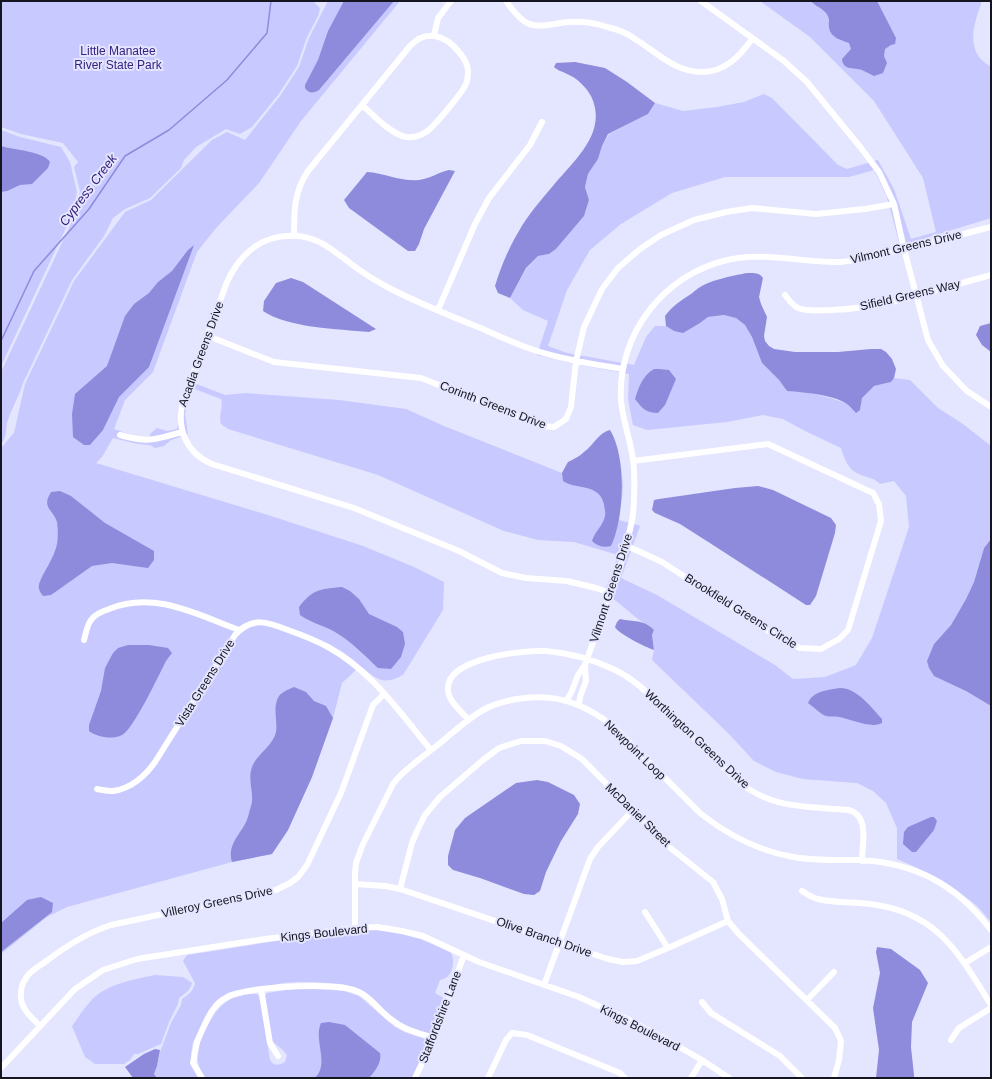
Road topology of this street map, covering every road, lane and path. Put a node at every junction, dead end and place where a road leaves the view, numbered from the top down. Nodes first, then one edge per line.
1 (451, 1) edge
2 (506, 1) edge
3 (700, 1) edge
4 (434, 36) junction
5 (752, 39) junction
6 (362, 105) junction
7 (542, 122) dead end
8 (894, 204) junction
9 (991, 227) edge
10 (294, 236) junction
11 (904, 249) junction
12 (991, 275) edge
13 (784, 295) dead end
14 (916, 296) junction
15 (438, 310) junction
16 (208, 336) junction
17 (576, 361) junction
18 (623, 369) junction
19 (991, 407) edge
20 (182, 432) junction
21 (120, 434) dead end
22 (634, 461) junction
23 (625, 545) junction
24 (610, 593) junction
25 (239, 630) junction
26 (84, 640) dead end
27 (586, 662) junction
28 (384, 694) junction
29 (566, 701) junction
30 (579, 705) junction
31 (469, 720) junction
32 (431, 750) junction
33 (97, 789) dead end
34 (632, 810) junction
35 (862, 860) junction
36 (355, 884) junction
37 (400, 889) junction
38 (802, 891) dead end
39 (645, 912) dead end
40 (728, 921) junction
41 (355, 928) junction
42 (991, 930) edge
43 (560, 943) junction
44 (991, 947) edge
45 (668, 948) junction
46 (464, 956) junction
47 (965, 964) junction
48 (834, 972) dead end
49 (544, 986) junction
50 (261, 989) junction
51 (807, 1000) junction
52 (702, 1002) dead end
53 (991, 1006) edge
54 (40, 1026) junction
55 (434, 1038) junction
56 (951, 1040) dead end
57 (278, 1056) dead end
58 (702, 1060) junction
59 (1, 1068) edge
60 (202, 1078) edge
61 (415, 1078) edge
62 (488, 1078) edge
63 (625, 1078) edge
64 (691, 1078) edge
65 (729, 1078) edge
66 (802, 1078) edge
67 (834, 1078) edge

1 - 4 street
2 - 5 street
3 - 5 street
4 - 6 street
4 - 6 street
5 - 8 street
6 - 10 street
7 - 15 street
8 - 11 street
8 - 17 street, Corinth Greens Drive
9 - 11 street, Vilmont Greens Drive
10 - 15 street, Acadia Greens Drive
10 - 16 street, Acadia Greens Drive
11 - 14 street
11 - 18 street, Vilmont Greens Drive
12 - 14 street, Sifield Greens Way
13 - 14 street, Sifield Greens Way
14 - 19 street
15 - 17 street, Acadia Greens Drive
16 - 17 street, Corinth Greens Drive
16 - 20 street, Acadia Greens Drive
17 - 18 street, Acadia Greens Drive
18 - 22 street, Vilmont Greens Drive
20 - 21 street
20 - 24 street, Acadia Greens Drive
22 - 23 street, Vilmont Greens Drive
22 - 23 street, Brookfield Greens Circle
23 - 24 street, Vilmont Greens Drive
24 - 27 street, Vilmont Greens Drive
25 - 26 street
25 - 28 street, Vista Greens Drive
25 - 33 street, Vista Greens Drive
27 - 29 street
27 - 30 street
27 - 31 street, Worthington Greens Drive
27 - 35 street, Worthington Greens Drive
28 - 32 street, Vista Greens Drive
28 - 54 street, Villeroy Greens Drive
29 - 30 street, Newpoint Loop
29 - 31 street, Newpoint Loop
30 - 35 street, Newpoint Loop
31 - 32 street, Newpoint Loop
32 - 36 street, Newpoint Loop
34 - 37 street, McDaniel Street
34 - 40 street, McDaniel Street
34 - 43 street
35 - 42 street, Newpoint Loop
36 - 37 street, Olive Branch Drive
36 - 41 street, Newpoint Loop
37 - 43 street, Olive Branch Drive
38 - 47 street
39 - 45 street
40 - 45 street, Olive Branch Drive
40 - 51 street, McDaniel Street
41 - 46 street, Kings Boulevard
41 - 54 street, Kings Boulevard
43 - 45 street, Olive Branch Drive
43 - 49 street
44 - 47 street
46 - 49 street, Kings Boulevard
46 - 55 street, Staffordshire Lane
47 - 53 street
48 - 51 street
49 - 58 street, Kings Boulevard
50 - 55 street
50 - 57 street
50 - 60 street
51 - 67 street, McDaniel Street
52 - 66 street
53 - 56 street
54 - 59 street, Kings Boulevard
55 - 61 street, Staffordshire Lane
58 - 64 street
58 - 65 street, Kings Boulevard
62 - 63 street

